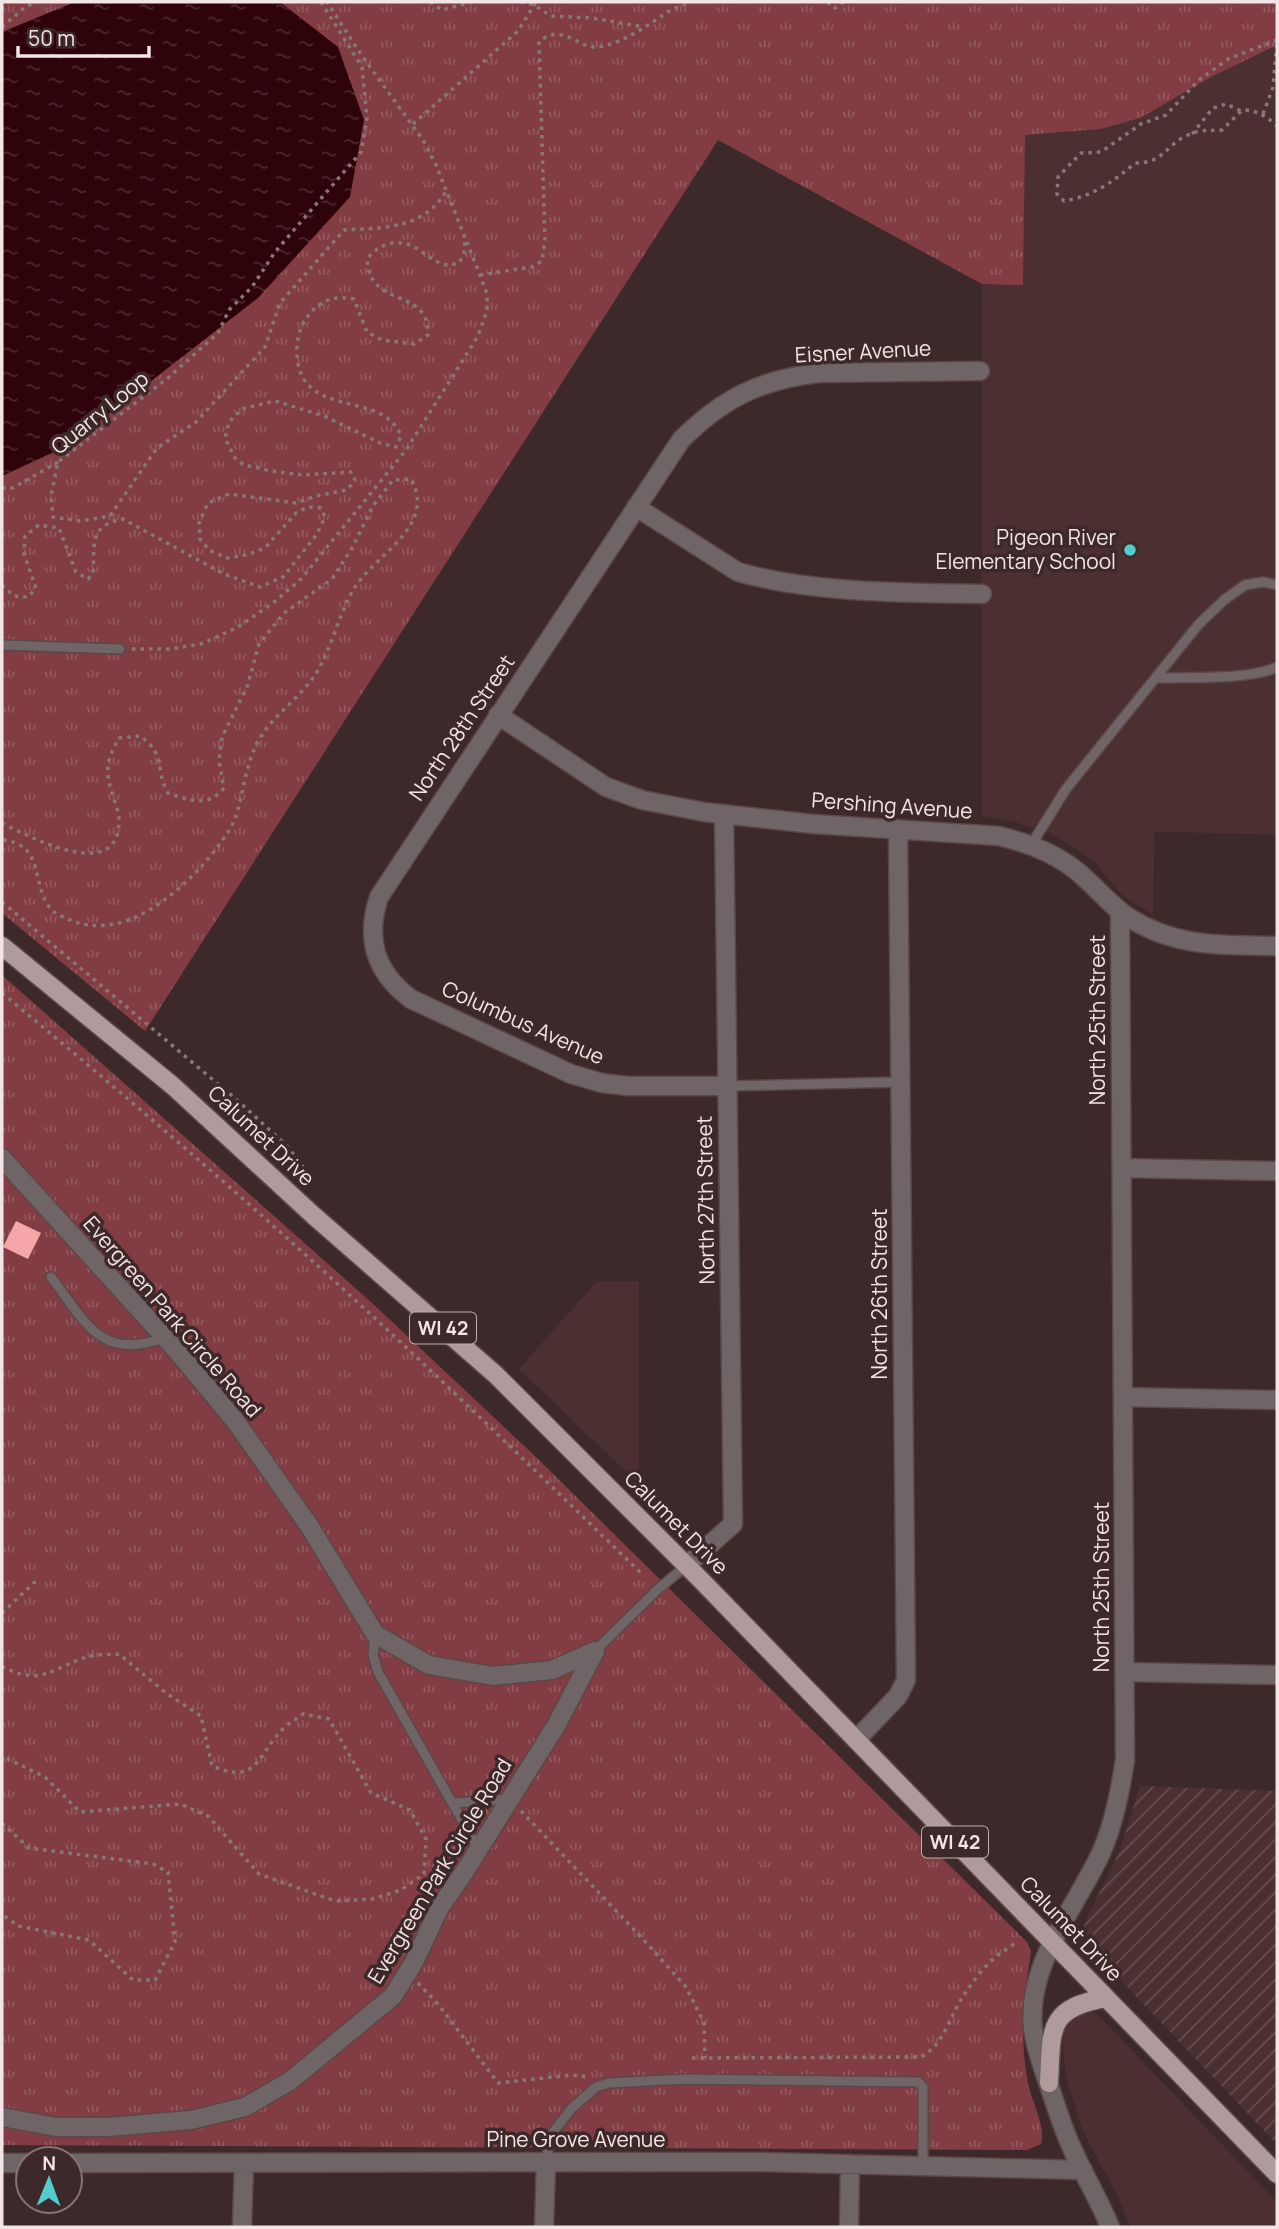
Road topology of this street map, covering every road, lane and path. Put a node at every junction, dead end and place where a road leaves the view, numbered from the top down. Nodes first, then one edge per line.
1 (37, 2) edge
2 (321, 2) edge
3 (327, 2) edge
4 (430, 2) edge
5 (472, 2) edge
6 (521, 2) edge
7 (691, 2) edge
8 (828, 2) edge
9 (844, 2) edge
10 (535, 4) edge
11 (2, 27) edge
12 (647, 27) junction
13 (1277, 40) edge
14 (1241, 111) junction
15 (1263, 114) junction
16 (413, 124) junction
17 (1277, 126) edge
18 (1192, 134) junction
19 (446, 191) junction
20 (465, 238) junction
21 (480, 275) junction
22 (980, 371) dead end
23 (58, 462) junction
24 (2, 488) edge
25 (636, 508) junction
26 (2, 585) edge
27 (1277, 585) edge
28 (982, 594) dead end
29 (2, 645) edge
30 (120, 649) joint
31 (1277, 667) edge
32 (1156, 678) junction
33 (498, 715) junction
34 (724, 814) junction
35 (2, 823) edge
36 (898, 829) junction
37 (2, 840) edge
38 (1031, 845) junction
39 (2, 902) edge
40 (1120, 911) junction
41 (2, 946) edge
42 (1277, 946) edge
43 (392, 984) joint
44 (2, 993) edge
45 (902, 1082) junction
46 (727, 1086) junction
47 (2, 1158) edge
48 (304, 1168) dead end
49 (1122, 1168) junction
50 (1277, 1171) edge
51 (51, 1277) dead end
52 (164, 1338) junction
53 (1123, 1397) junction
54 (1277, 1400) edge
55 (641, 1564) dead end
56 (686, 1566) junction
57 (636, 1569) junction
58 (642, 1575) dead end
59 (38, 1579) dead end
60 (2, 1613) edge
61 (375, 1634) junction
62 (595, 1651) junction
63 (2, 1666) edge
64 (1125, 1672) junction
65 (1277, 1675) edge
66 (856, 1740) junction
67 (2, 1756) edge
68 (510, 1799) junction
69 (454, 1803) junction
70 (2, 1823) edge
71 (478, 1850) junction
72 (2, 1914) edge
73 (1016, 1942) dead end
74 (1053, 1943) junction
75 (408, 1972) junction
76 (1106, 1998) junction
77 (692, 2058) dead end
78 (705, 2058) junction
79 (1049, 2083) junction
80 (601, 2085) junction
81 (2, 2117) edge
82 (84, 2163) edge
83 (244, 2163) junction
84 (546, 2163) junction
85 (850, 2164) junction
86 (923, 2165) junction
87 (1083, 2170) junction
88 (1277, 2174) edge
89 (242, 2227) edge
90 (544, 2227) edge
91 (849, 2227) edge
92 (1110, 2227) edge

1 - 11 path
2 - 23 path, Quarry Loop
3 - 16 path
4 - 5 path
6 - 10 path
7 - 12 path
8 - 9 path
10 - 12 path
10 - 16 path
12 - 21 path
13 - 15 path
13 - 18 path
14 - 15 path
14 - 18 path
14 - 18 path
15 - 17 path
16 - 19 path
19 - 20 path
19 - 23 path, Quarry Loop
20 - 21 path
20 - 26 path
21 - 30 path
22 - 25 street, Eisner Avenue
23 - 24 path
25 - 28 street
25 - 33 street, North 28th Street
27 - 32 lane
29 - 30 lane
31 - 32 lane
32 - 38 lane
33 - 34 street, Pershing Avenue
33 - 43 street, North 28th Street
34 - 36 street, Pershing Avenue
34 - 46 street, North 27th Street
35 - 37 path
36 - 38 street, Pershing Avenue
36 - 45 street, North 26th Street
38 - 40 street, Pershing Avenue
39 - 48 path
40 - 42 street, Pershing Avenue
40 - 49 street, North 25th Street
41 - 56 main road, Calumet Drive / WI 42
43 - 46 street, Columbus Avenue
44 - 57 path
45 - 46 lane
45 - 66 street, North 26th Street
46 - 56 street, North 27th Street
47 - 52 street, Evergreen Park Circle Road
49 - 50 street
49 - 53 street, North 25th Street
51 - 52 lane
52 - 61 street, Evergreen Park Circle Road
53 - 54 street
53 - 64 street, North 25th Street
55 - 57 path
56 - 62 lane, Evergreen Park Circle Road
56 - 66 main road, Calumet Drive / WI 42
57 - 58 path
59 - 60 path
61 - 62 street, Evergreen Park Circle Road
61 - 69 lane
62 - 68 street, Evergreen Park Circle Road
63 - 67 path
64 - 65 street
64 - 74 street, North 25th Street
66 - 74 main road, Calumet Drive / WI 42
68 - 69 lane
68 - 71 street, Evergreen Park Circle Road
68 - 78 path
69 - 71 lane
70 - 72 path
71 - 75 street, Evergreen Park Circle Road
73 - 78 path
74 - 76 main road, Calumet Drive / WI 42
74 - 79 street, North 25th Street
75 - 80 path
75 - 81 street, Evergreen Park Circle Road
76 - 79 main road
76 - 88 main road, Calumet Drive / WI 42
77 - 78 path
79 - 87 street, North 25th Street
80 - 84 lane
80 - 86 lane
82 - 83 street, Pine Grove Avenue
83 - 84 street, Pine Grove Avenue
83 - 89 street
84 - 85 street, Pine Grove Avenue
84 - 90 street
85 - 86 street, Pine Grove Avenue
85 - 91 street
86 - 87 street, Pine Grove Avenue
87 - 92 street, North 25th Street

